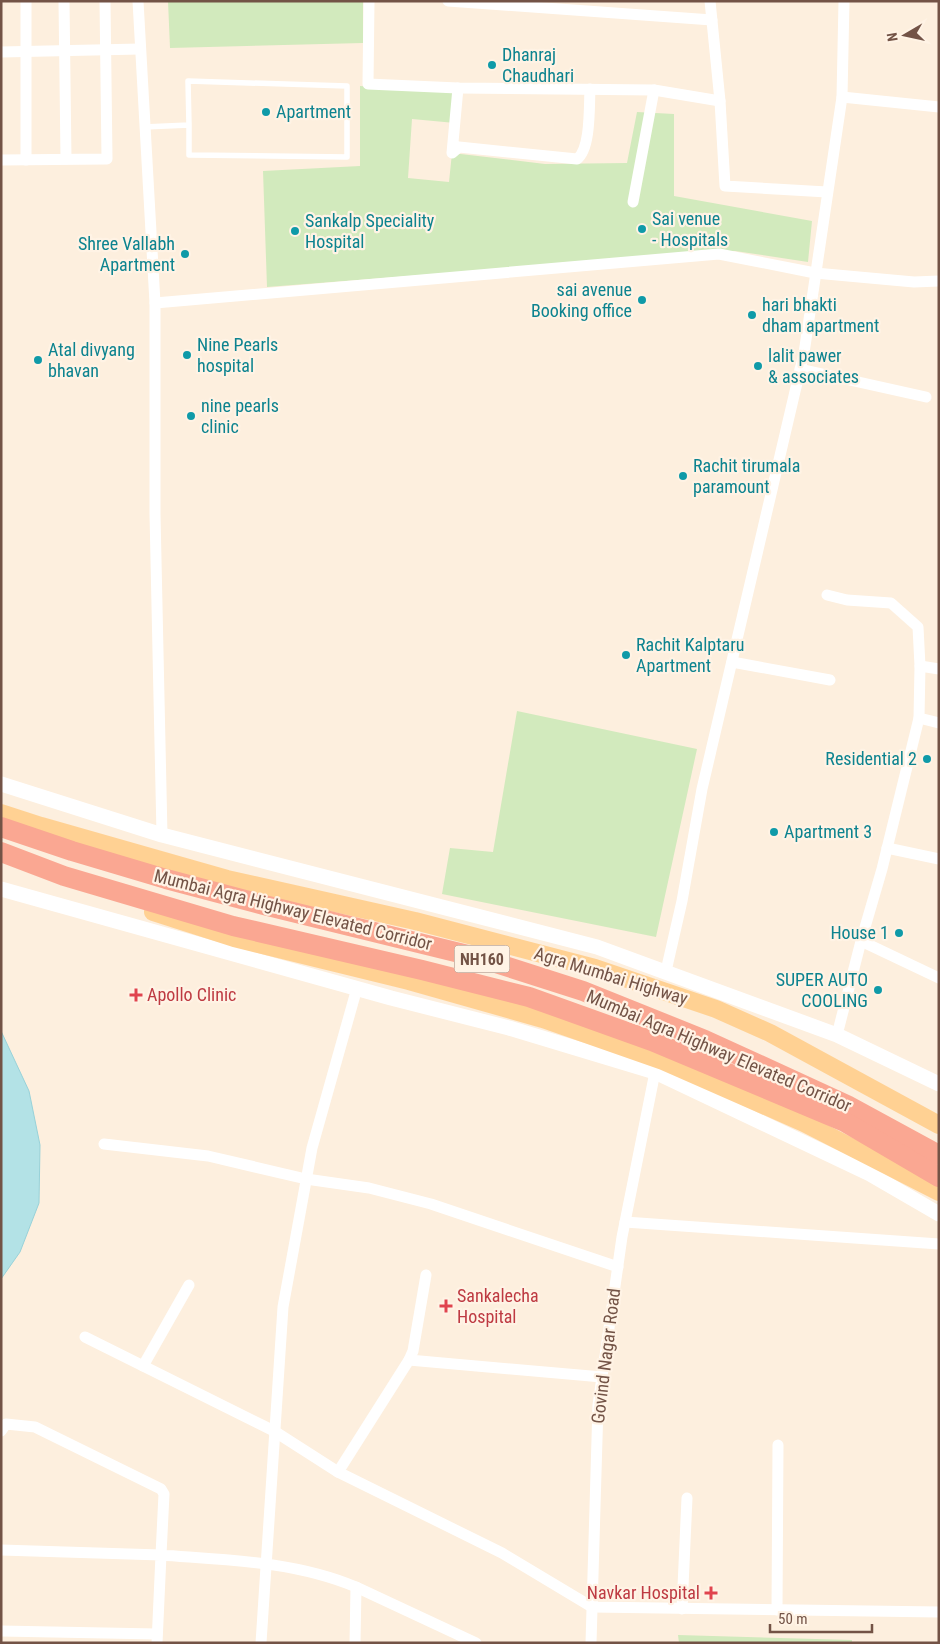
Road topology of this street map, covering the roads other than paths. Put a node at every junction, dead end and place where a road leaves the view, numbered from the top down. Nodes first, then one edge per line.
1 (26, 1) edge
2 (64, 1) edge
3 (105, 1) edge
4 (138, 1) edge
5 (369, 1) edge
6 (448, 1) edge
7 (710, 1) edge
8 (844, 1) edge
9 (712, 20) junction
10 (140, 49) junction
11 (65, 50) junction
12 (106, 50) junction
13 (1, 52) edge
14 (26, 52) junction
15 (458, 88) junction
16 (590, 89) junction
17 (654, 90) junction
18 (842, 97) junction
19 (720, 101) junction
20 (939, 107) edge
21 (189, 125) junction
22 (144, 127) junction
23 (1, 160) edge
24 (26, 160) junction
25 (66, 160) junction
26 (827, 192) junction
27 (633, 202) dead end
28 (816, 272) junction
29 (939, 281) edge
30 (155, 303) junction
31 (800, 369) junction
32 (926, 397) dead end
33 (827, 595) dead end
34 (732, 662) junction
35 (920, 666) junction
36 (939, 669) edge
37 (830, 680) dead end
38 (919, 718) junction
39 (939, 724) edge
40 (1, 784) edge
41 (1, 813) edge
42 (1, 827) edge
43 (162, 835) junction
44 (887, 848) junction
45 (1, 852) edge
46 (939, 859) edge
47 (1, 862) edge
48 (1, 890) edge
49 (485, 938) junction
50 (861, 941) junction
51 (666, 972) junction
52 (939, 978) edge
53 (357, 988) junction
54 (469, 998) junction
55 (837, 1035) junction
56 (655, 1072) junction
57 (939, 1084) edge
58 (939, 1125) edge
59 (104, 1144) dead end
60 (939, 1156) edge
61 (939, 1177) edge
62 (306, 1179) junction
63 (939, 1192) edge
64 (939, 1214) edge
65 (625, 1222) junction
66 (939, 1244) edge
67 (618, 1267) junction
68 (426, 1275) dead end
69 (189, 1284) dead end
70 (85, 1337) dead end
71 (410, 1360) junction
72 (143, 1366) junction
73 (602, 1377) junction
74 (1, 1431) edge
75 (274, 1431) junction
76 (778, 1445) dead end
77 (338, 1472) junction
78 (687, 1498) dead end
79 (1, 1550) edge
80 (161, 1554) junction
81 (265, 1563) junction
82 (356, 1587) junction
83 (592, 1607) junction
84 (682, 1608) junction
85 (777, 1610) junction
86 (939, 1612) edge
87 (1, 1632) edge
88 (157, 1638) edge
89 (261, 1643) edge
90 (355, 1643) edge
91 (476, 1643) edge
92 (591, 1643) edge

1 - 14 street
2 - 11 street
3 - 12 street
4 - 10 street
5 - 15 street
6 - 9 street
7 - 9 street
8 - 18 street
9 - 19 street
10 - 12 street
10 - 22 street
11 - 12 street
11 - 14 street
11 - 25 street
12 - 25 street
13 - 14 street
14 - 24 street
15 - 16 street
15 - 16 street
16 - 17 street
17 - 19 street
17 - 27 street
18 - 20 street
18 - 26 street
19 - 26 street
21 - 21 lane
21 - 22 lane
22 - 30 street
23 - 24 street
24 - 25 street
26 - 28 street
28 - 29 street
28 - 30 street
28 - 31 street
30 - 43 street
31 - 32 street
31 - 34 street
33 - 35 street
34 - 37 street
34 - 51 street
35 - 36 street
35 - 38 street
38 - 39 street
38 - 44 street
40 - 43 street
41 - 49 main road, Agra Mumbai Highway
42 - 60 highway, Mumbai Agra Highway Elevated Corridor / NH160
43 - 51 street
44 - 46 street
44 - 50 street
45 - 61 highway, Mumbai Agra Highway Elevated Corridor / NH160
47 - 54 main road
48 - 53 street
49 - 54 main road
49 - 58 main road, Agra Mumbai Highway
50 - 52 street
50 - 55 street
51 - 55 street
53 - 56 street
53 - 62 street
54 - 63 main road
55 - 57 street
56 - 64 street
56 - 65 street, Govind Nagar Road
59 - 62 street
62 - 67 street
62 - 75 street
65 - 66 street
65 - 67 street, Govind Nagar Road
67 - 73 street, Govind Nagar Road
68 - 71 street
69 - 72 street
70 - 72 street
71 - 73 street
71 - 77 street
72 - 75 street
73 - 83 street, Govind Nagar Road
74 - 80 street
75 - 77 street
75 - 81 street
76 - 85 street
77 - 83 street
78 - 84 street
79 - 80 street
80 - 81 street
80 - 88 street
81 - 82 street
81 - 89 street
82 - 90 street
82 - 91 street
83 - 84 street
83 - 92 street, Govind Nagar Road
84 - 85 street
85 - 86 street
87 - 88 street

